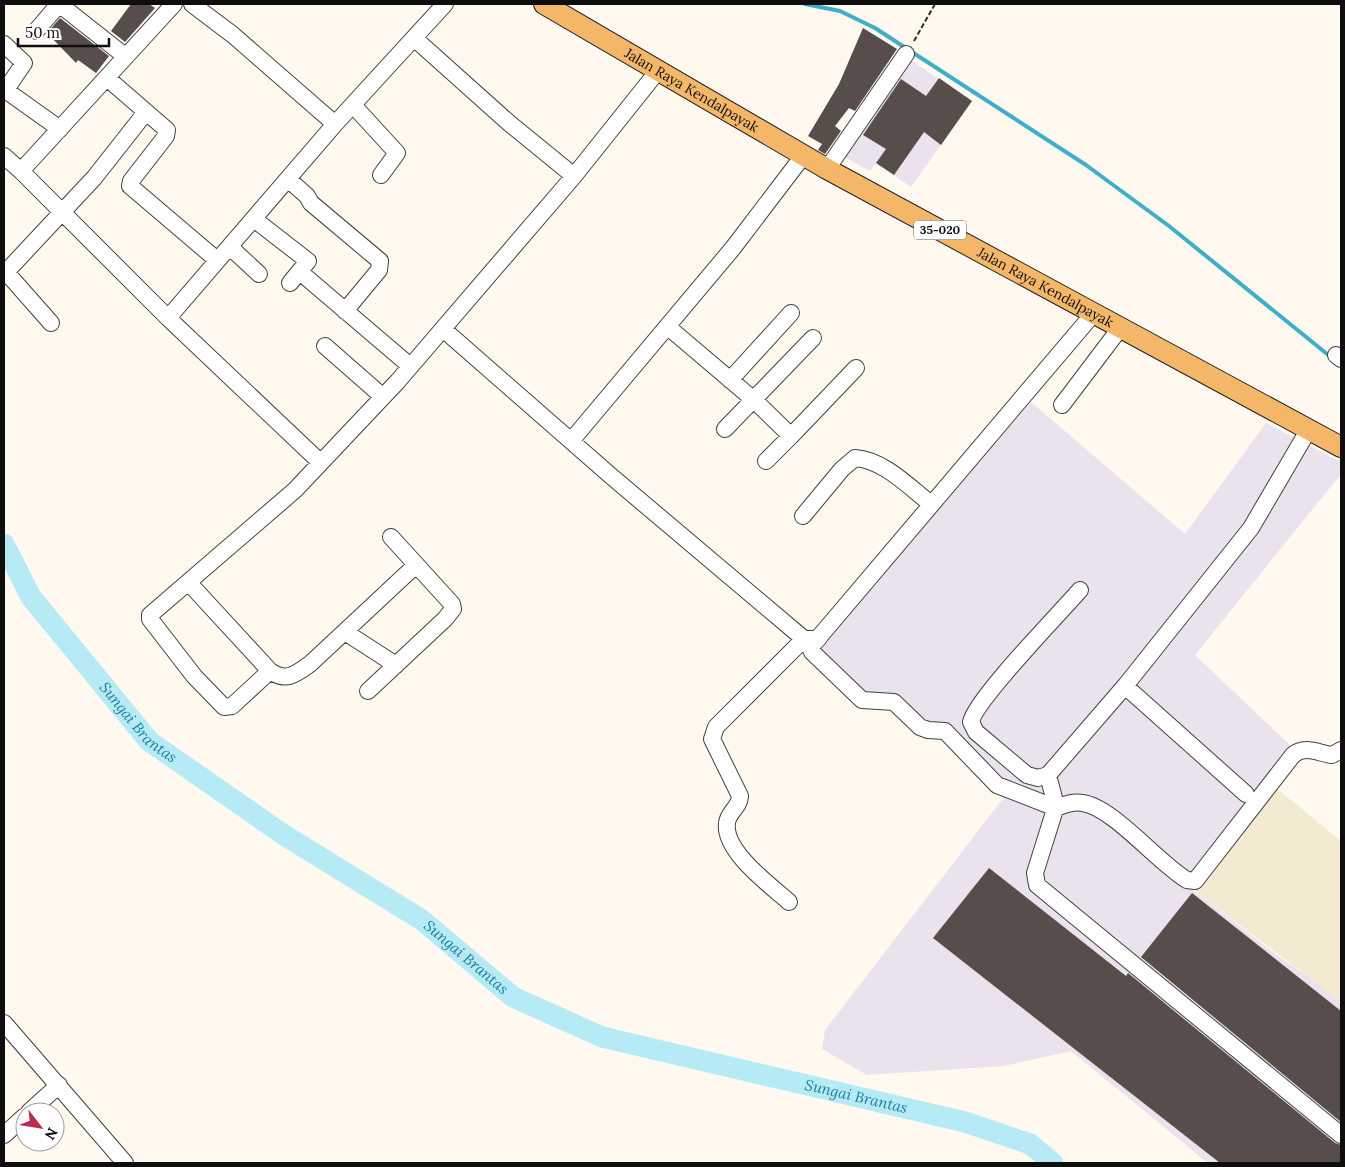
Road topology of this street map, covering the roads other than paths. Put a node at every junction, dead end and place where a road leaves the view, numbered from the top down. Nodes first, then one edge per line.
1 (174, 4) edge
2 (192, 4) edge
3 (445, 4) edge
4 (544, 4) edge
5 (62, 5) edge
6 (36, 31) dead end
7 (414, 38) junction
8 (4, 44) edge
9 (909, 50) road end
10 (125, 56) junction
11 (657, 72) junction
12 (107, 78) junction
13 (4, 90) edge
14 (354, 105) junction
15 (146, 112) junction
16 (335, 124) junction
17 (60, 129) junction
18 (4, 156) edge
19 (803, 156) junction
20 (827, 169) junction
21 (21, 170) junction
22 (381, 176) dead end
23 (574, 176) junction
24 (288, 180) junction
25 (62, 213) junction
26 (254, 219) junction
27 (230, 247) junction
28 (217, 260) junction
29 (5, 271) edge
30 (259, 274) dead end
31 (345, 312) junction
32 (791, 313) dead end
33 (1094, 313) junction
34 (168, 318) junction
35 (51, 323) dead end
36 (668, 327) junction
37 (1121, 327) junction
38 (443, 329) junction
39 (813, 338) dead end
40 (325, 346) dead end
41 (409, 365) junction
42 (856, 368) dead end
43 (730, 380) junction
44 (382, 396) junction
45 (754, 400) junction
46 (1062, 405) dead end
47 (725, 429) dead end
48 (1309, 429) junction
49 (791, 436) junction
50 (571, 441) junction
51 (1341, 447) edge
52 (766, 461) dead end
53 (320, 462) junction
54 (931, 504) junction
55 (803, 516) dead end
56 (391, 537) dead end
57 (416, 565) junction
58 (189, 583) junction
59 (1080, 590) dead end
60 (345, 632) junction
61 (811, 638) junction
62 (396, 665) junction
63 (270, 671) junction
64 (1125, 686) junction
65 (368, 691) dead end
66 (1341, 750) edge
67 (1048, 775) junction
68 (1246, 794) dead end
69 (1056, 808) junction
70 (789, 902) dead end
71 (4, 1023) edge
72 (59, 1085) junction
73 (40, 1102) edge
74 (15, 1125) edge
75 (4, 1135) edge
76 (1341, 1135) edge
77 (125, 1163) edge

1 - 10 street
2 - 16 street
3 - 7 street
4 - 11 main road, Jalan Raya Kendalpayak / 35-020
5 - 6 street
5 - 10 street
7 - 14 street
7 - 23 street
8 - 13 street
9 - 20 street
10 - 12 street
11 - 19 main road, Jalan Raya Kendalpayak / 35-020
11 - 23 street
12 - 15 street
12 - 17 street
13 - 17 street
14 - 16 street
14 - 22 street
15 - 25 street
15 - 28 street
16 - 24 street
17 - 21 street
18 - 21 street
19 - 20 main road, Jalan Raya Kendalpayak / 35-020
19 - 36 street
20 - 33 main road, Jalan Raya Kendalpayak / 35-020
21 - 25 street
23 - 38 street
24 - 26 street
24 - 31 street
25 - 29 street
25 - 34 street
26 - 27 street
26 - 31 street
27 - 28 street
27 - 30 street
28 - 34 street
29 - 35 street
31 - 41 street
32 - 43 street
33 - 37 main road, Jalan Raya Kendalpayak / 35-020
33 - 54 street
34 - 53 street
36 - 43 street
36 - 50 street
37 - 46 street
37 - 48 main road, Jalan Raya Kendalpayak / 35-020
38 - 41 street
38 - 50 street
39 - 45 street
40 - 44 street
41 - 44 street
42 - 49 street
43 - 45 street
44 - 53 street
45 - 47 street
45 - 49 street
48 - 51 main road, Jalan Raya Kendalpayak / 35-020
48 - 64 street
49 - 52 street
50 - 61 street
53 - 58 street
54 - 55 street
54 - 61 street
56 - 57 street
57 - 60 street
57 - 62 street
58 - 63 street
58 - 63 street
59 - 67 street
60 - 62 street
60 - 63 street
61 - 69 street
61 - 70 street
62 - 65 street
64 - 67 street
64 - 68 street
66 - 69 street
67 - 69 street
69 - 76 street
71 - 72 street
72 - 73 street
72 - 77 street
74 - 75 street

